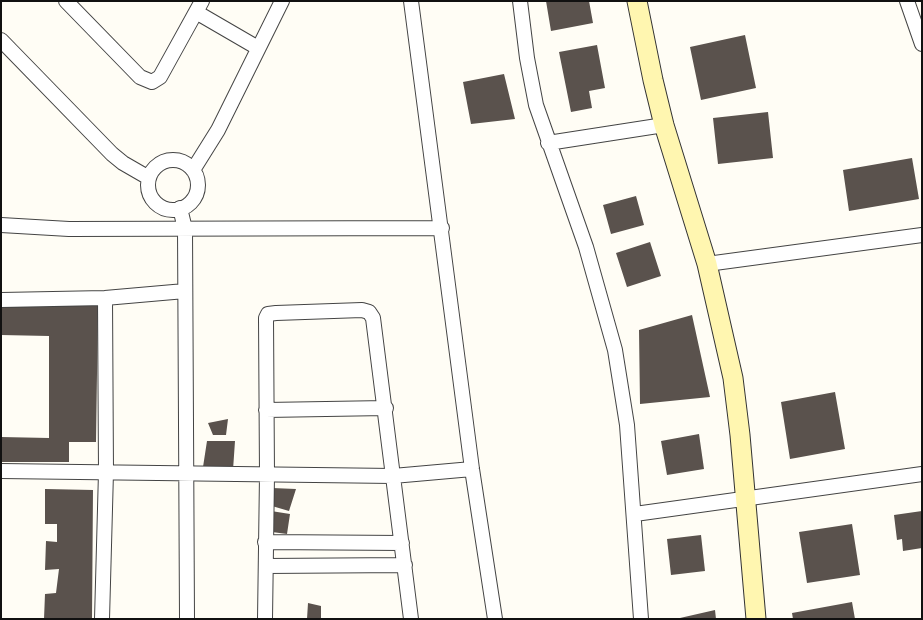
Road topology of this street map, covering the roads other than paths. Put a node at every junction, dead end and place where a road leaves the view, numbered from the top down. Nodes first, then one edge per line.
1 (66, 1) edge
2 (282, 1) edge
3 (411, 1) edge
4 (520, 1) edge
5 (637, 1) edge
6 (907, 1) edge
7 (199, 7) edge
8 (1, 40) edge
9 (922, 44) edge
10 (258, 48) junction
11 (664, 125) junction
12 (548, 143) junction
13 (193, 170) junction
14 (149, 178) junction
15 (180, 208) junction
16 (1, 225) edge
17 (442, 228) junction
18 (185, 229) junction
19 (922, 235) edge
20 (707, 264) junction
21 (186, 291) junction
22 (105, 298) junction
23 (1, 300) edge
24 (386, 408) junction
25 (266, 410) junction
26 (472, 469) junction
27 (1, 471) edge
28 (106, 472) junction
29 (187, 473) junction
30 (922, 474) edge
31 (267, 475) junction
32 (393, 476) junction
33 (746, 498) junction
34 (635, 514) junction
35 (265, 542) junction
36 (402, 543) junction
37 (266, 566) junction
38 (405, 566) junction
39 (102, 619) edge
40 (186, 619) edge
41 (265, 619) edge
42 (411, 619) edge
43 (495, 619) edge
44 (641, 619) edge
45 (756, 619) edge

1 - 7 street
2 - 10 street
3 - 17 street
4 - 12 street
5 - 11 street
6 - 9 street
7 - 10 street
8 - 14 street
10 - 13 street
11 - 12 street
11 - 20 street
12 - 34 street
13 - 14 street
13 - 15 street
14 - 15 street
15 - 18 street
16 - 18 street
17 - 18 street
17 - 26 street
18 - 21 street
19 - 20 street
20 - 33 street
21 - 22 street
21 - 29 street
22 - 23 street
22 - 28 street
24 - 25 street
24 - 25 street
24 - 32 street
25 - 31 street
26 - 32 street
26 - 43 street
27 - 28 street
28 - 29 street
28 - 39 street
29 - 31 street
29 - 40 street
30 - 33 street
31 - 32 street
31 - 35 street
32 - 36 street
33 - 34 street
33 - 45 street
34 - 44 street
35 - 36 street
35 - 37 street
36 - 38 street
37 - 38 street
37 - 41 street
38 - 42 street

